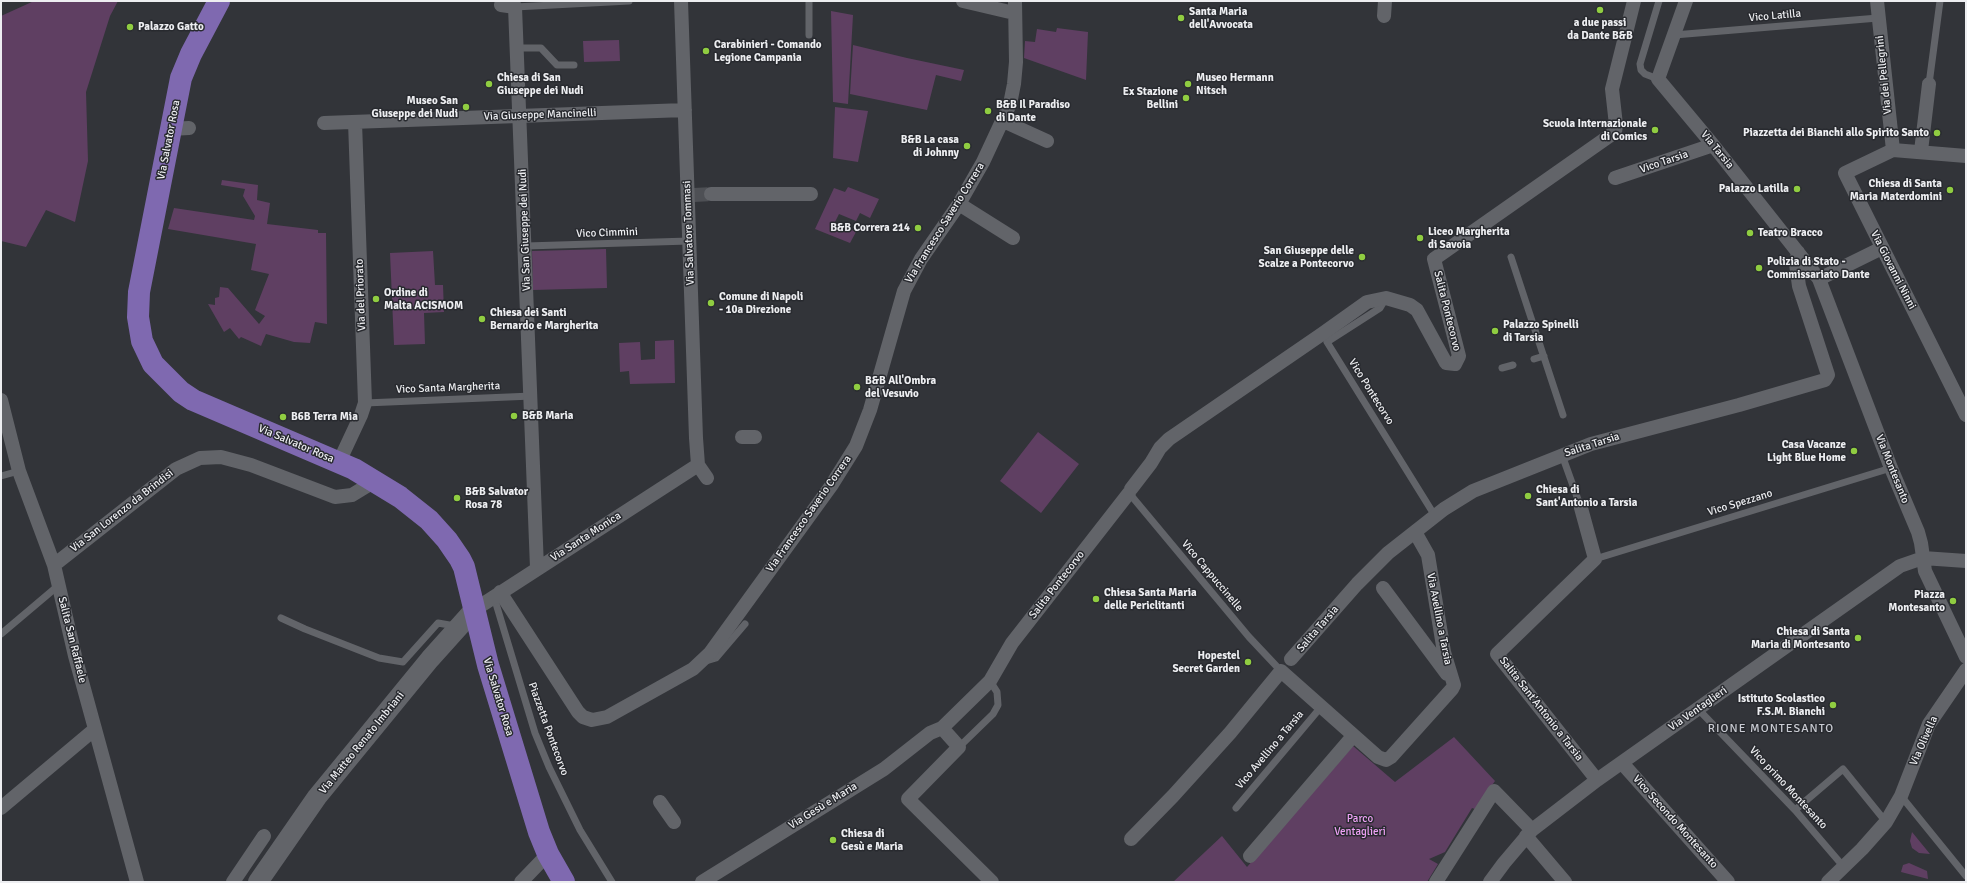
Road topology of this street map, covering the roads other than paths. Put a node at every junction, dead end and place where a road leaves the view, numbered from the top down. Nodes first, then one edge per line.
1 (219, 1) edge
2 (502, 1) edge
3 (629, 1) edge
4 (681, 1) edge
5 (809, 1) edge
6 (963, 1) edge
7 (1385, 1) edge
8 (1634, 1) edge
9 (1659, 1) edge
10 (1686, 1) edge
11 (1877, 1) edge
12 (1940, 1) edge
13 (516, 7) junction
14 (1014, 7) edge
15 (1384, 16) dead end
16 (1878, 18) junction
17 (809, 35) dead end
18 (1674, 35) junction
19 (517, 48) junction
20 (574, 65) dead end
21 (1658, 79) junction
22 (1929, 84) joint
23 (685, 110) junction
24 (521, 116) junction
25 (1003, 121) junction
26 (355, 122) junction
27 (324, 123) dead end
28 (1047, 141) dead end
29 (1713, 145) junction
30 (1892, 150) junction
31 (1921, 151) junction
32 (1966, 156) edge
33 (1616, 178) dead end
34 (711, 194) tunnel mouth
35 (811, 194) dead end
36 (959, 204) junction
37 (1014, 238) dead end
38 (689, 241) junction
39 (526, 246) junction
40 (1882, 248) junction
41 (1798, 252) junction
42 (1511, 257) dead end
43 (1820, 279) junction
44 (1386, 298) junction
45 (1544, 356) junction
46 (1534, 359) dead end
47 (1513, 364) dead end
48 (1502, 368) dead end
49 (532, 396) junction
50 (1, 400) edge
51 (365, 403) junction
52 (1966, 414) edge
53 (1563, 415) dead end
54 (1569, 449) junction
55 (339, 462) junction
56 (698, 465) junction
57 (1891, 468) junction
58 (19, 471) junction
59 (1, 476) edge
60 (707, 478) dead end
61 (375, 482) junction
62 (1130, 491) junction
63 (1581, 508) joint
64 (1435, 516) junction
65 (1415, 532) junction
66 (1923, 558) junction
67 (1595, 559) junction
68 (1966, 561) edge
69 (54, 565) junction
70 (537, 568) junction
71 (1376, 579) junction
72 (59, 585) junction
73 (497, 594) junction
74 (474, 610) junction
75 (281, 618) dead end
76 (745, 624) dead end
77 (459, 627) junction
78 (1, 634) edge
79 (1966, 657) edge
80 (1291, 659) dead end
81 (700, 663) junction
82 (1966, 670) edge
83 (1281, 671) junction
84 (990, 681) junction
85 (1454, 682) junction
86 (1321, 707) junction
87 (1698, 709) junction
88 (942, 728) junction
89 (95, 729) junction
90 (1353, 736) junction
91 (959, 747) junction
92 (1622, 763) junction
93 (1597, 780) junction
94 (1901, 796) junction
95 (660, 802) dead end
96 (1, 808) edge
97 (1236, 808) dead end
98 (1795, 810) junction
99 (674, 822) dead end
100 (1886, 822) junction
101 (1529, 833) junction
102 (264, 836) dead end
103 (1131, 839) dead end
104 (548, 854) junction
105 (1250, 856) dead end
106 (1843, 866) junction
107 (1966, 876) edge
108 (705, 877) edge
109 (133, 880) edge
110 (233, 882) edge
111 (258, 882) edge
112 (521, 882) edge
113 (564, 882) edge
114 (612, 882) edge
115 (992, 882) edge
116 (1436, 882) edge
117 (1490, 882) edge
118 (1565, 882) edge
119 (1728, 882) edge
120 (1828, 882) edge

1 - 55 main road, Via Salvator Rosa
2 - 13 street
3 - 13 lane
4 - 23 street, Via Salvatore Tommasi
5 - 17 lane
6 - 14 street
7 - 15 street
8 - 44 street, Salita Pontecorvo
9 - 21 lane, Via Tarsia
10 - 18 street
11 - 16 street, Via dei Pellegrini
12 - 22 lane
13 - 19 street, Via San Giuseppe dei Nudi
14 - 25 street, Via Francesco Saverio Correra
16 - 18 lane, Vico Latilla
16 - 30 street, Via dei Pellegrini
18 - 21 street
19 - 20 lane
19 - 24 street, Via San Giuseppe dei Nudi
21 - 29 street, Via Tarsia
22 - 31 street
23 - 24 street, Via Giuseppe Mancinelli
23 - 38 street, Via Salvatore Tommasi
24 - 26 street, Via Giuseppe Mancinelli
24 - 39 street, Via San Giuseppe dei Nudi
25 - 28 street
25 - 36 street, Via Francesco Saverio Correra
26 - 27 street, Via Giuseppe Mancinelli
26 - 51 street, Via del Priorato
29 - 33 street, Vico Tarsia
29 - 41 street, Via Tarsia
30 - 31 street
30 - 40 street, Via Giovanni Ninni
31 - 32 street
34 - 35 street
36 - 37 street
36 - 81 street, Via Francesco Saverio Correra
38 - 39 lane, Vico Cimmini
38 - 56 street, Via Salvatore Tommasi
39 - 49 street, Via San Giuseppe dei Nudi
40 - 43 street
40 - 52 street, Via Giovanni Ninni
41 - 43 street, Via Tarsia
41 - 54 street, Salita Tarsia
42 - 45 lane
43 - 57 street, Via Montesanto
44 - 62 street, Salita Pontecorvo
44 - 64 lane, Vico Pontecorvo
45 - 46 lane
45 - 53 lane
47 - 48 lane
49 - 51 lane, Vico Santa Margherita
49 - 70 street, Via San Giuseppe dei Nudi
50 - 58 street, Salita San Raffaele
51 - 55 street, Via del Priorato
54 - 63 lane
54 - 64 street, Salita Tarsia
55 - 61 main road, Via Salvator Rosa
56 - 60 street
56 - 70 street, Via Santa Monica
57 - 66 street, Via Montesanto
57 - 67 lane, Vico Spezzano
58 - 59 lane
58 - 69 street, Salita San Raffaele
61 - 69 street, Via San Lorenzo da Brindisi
61 - 74 main road, Via Salvator Rosa
62 - 83 lane, Vico Cappuccinelle
62 - 84 street, Salita Pontecorvo
63 - 67 street
64 - 65 street, Salita Tarsia
65 - 71 street, Salita Tarsia
65 - 85 street, Via Avellino a Tarsia
66 - 68 street
66 - 79 street, Via Montesanto
66 - 87 street, Via Ventaglieri
67 - 93 street, Salita Sant'Antonio a Tarsia
69 - 72 street, Salita San Raffaele
70 - 73 street, Via Santa Monica
71 - 80 street, Salita Tarsia
71 - 85 street
72 - 78 lane
72 - 89 street, Salita San Raffaele
73 - 74 street, Via Santa Monica
73 - 81 street, Via Francesco Saverio Correra
73 - 114 lane, Piazzetta Pontecorvo
74 - 77 main road, Via Matteo Renato Imbriani
74 - 104 main road, Via Salvator Rosa
75 - 77 lane
76 - 81 lane
77 - 111 main road, Via Matteo Renato Imbriani
82 - 94 street, Via Olivella
83 - 86 street
83 - 103 street
84 - 88 street, Salita Pontecorvo
84 - 91 lane
85 - 90 street
86 - 90 street
86 - 97 lane, Vico Avellino a Tarsia
87 - 92 street, Via Ventaglieri
87 - 98 lane, Vico primo Montesanto
88 - 91 street
88 - 108 street, Via Gesù e Maria
89 - 96 street
89 - 109 street, Salita San Raffaele
90 - 105 street
91 - 115 street
92 - 93 street, Via Ventaglieri
92 - 119 street, Vico Secondo Montesanto
93 - 101 street, Via Ventaglieri
94 - 100 street, Via Olivella
94 - 107 lane
95 - 99 street
98 - 100 lane
98 - 106 lane, Vico primo Montesanto
100 - 106 street, Via Olivella
101 - 116 street
101 - 117 street, Via Ventaglieri
101 - 118 street
102 - 110 street
104 - 112 street
104 - 113 main road, Via Salvator Rosa
106 - 120 street, Via Olivella

